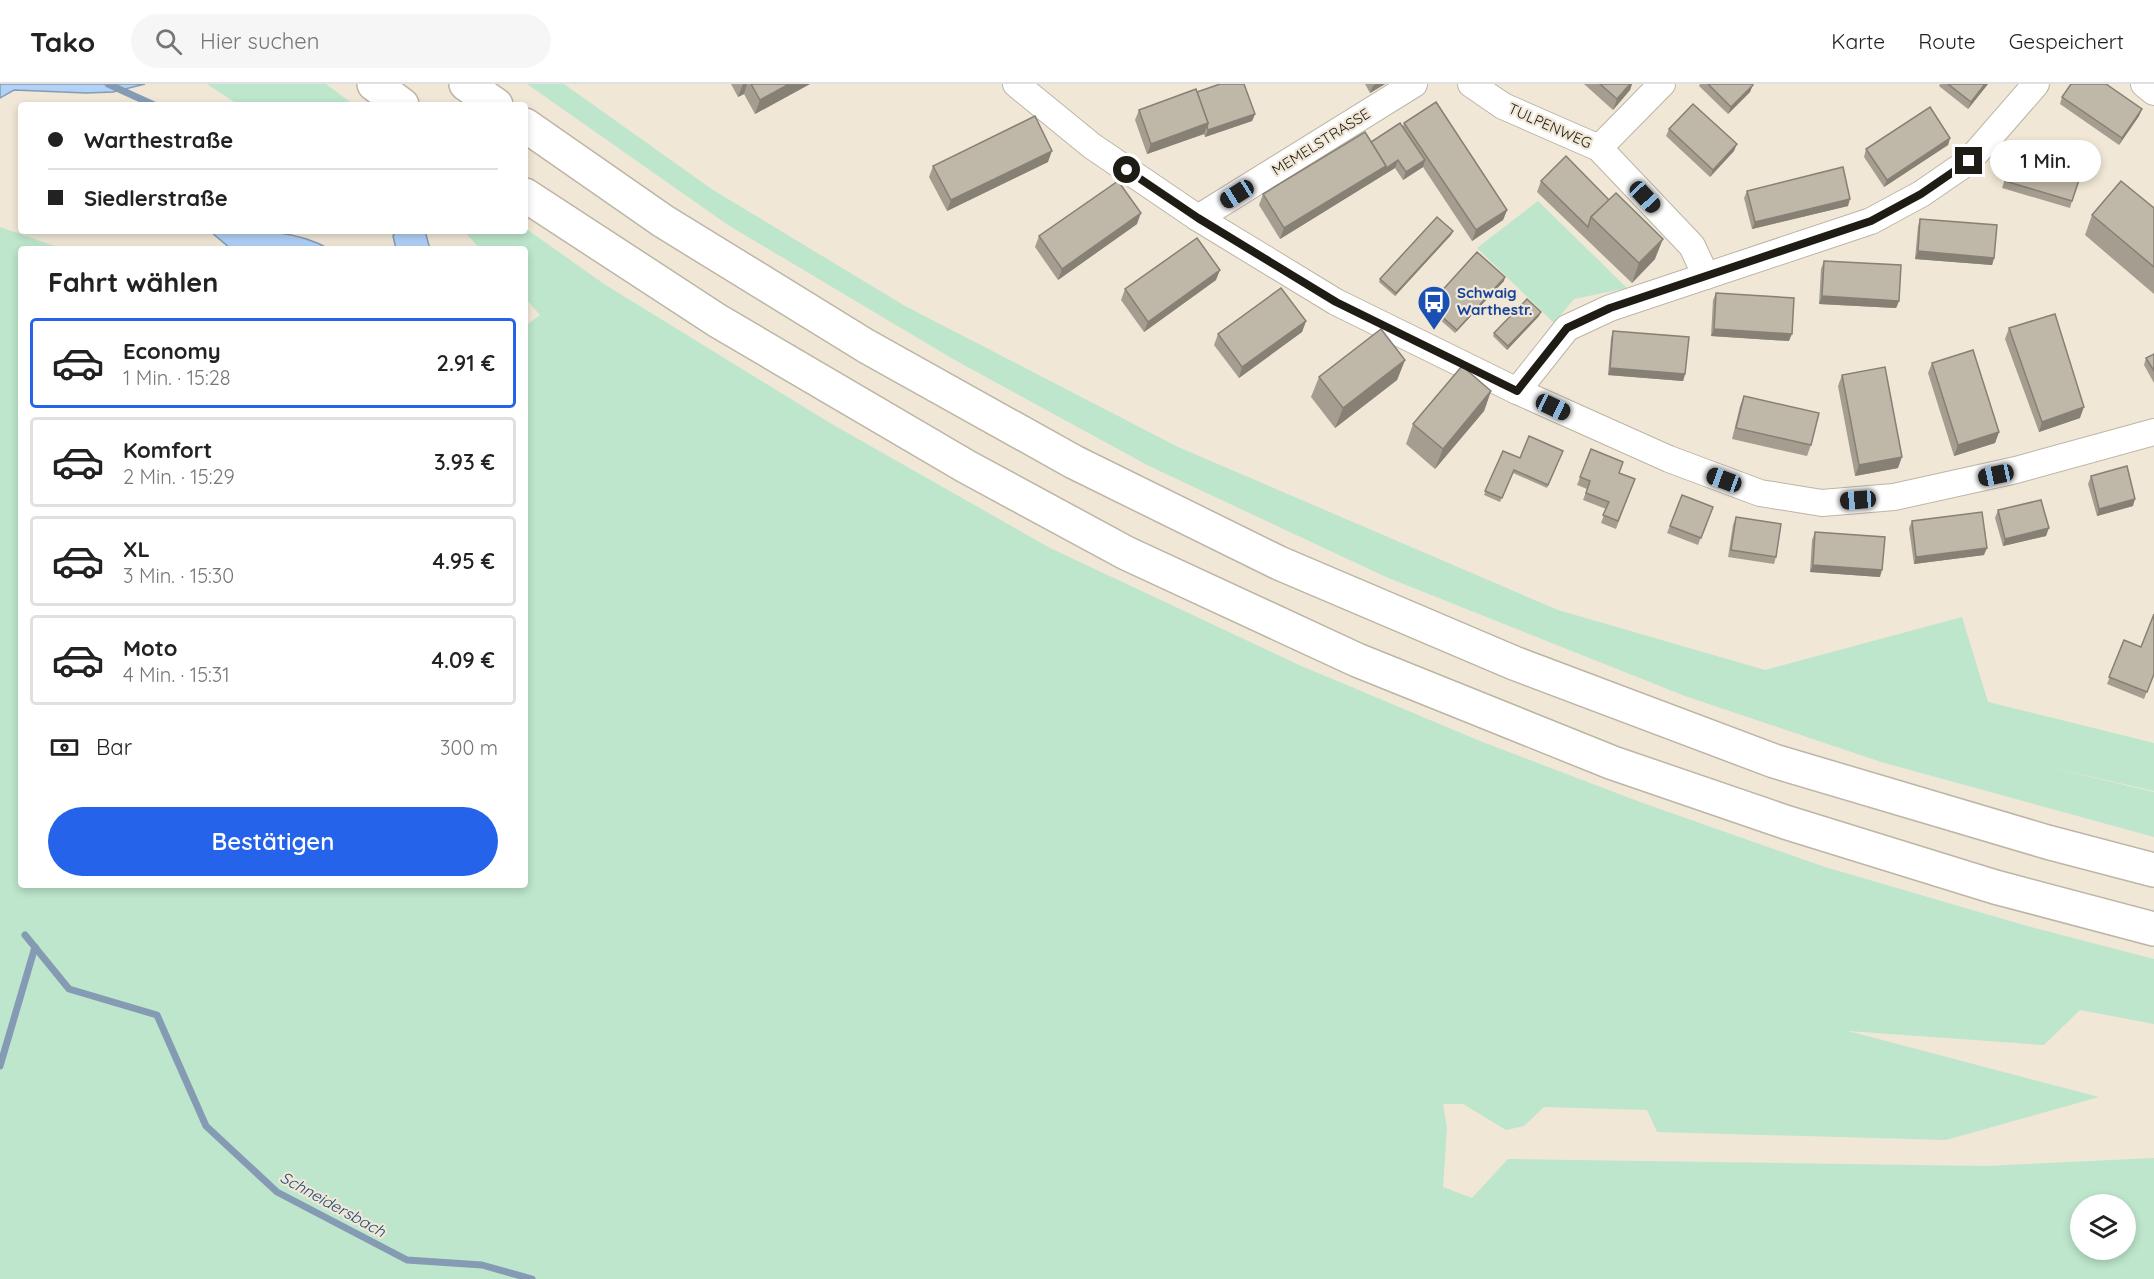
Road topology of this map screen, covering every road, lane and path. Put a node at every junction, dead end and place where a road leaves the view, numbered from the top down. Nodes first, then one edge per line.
1 (374, 84) edge
2 (466, 84) edge
3 (1016, 84) edge
4 (1414, 84) edge
5 (1471, 84) edge
6 (1662, 84) edge
7 (2036, 84) edge
8 (2144, 84) edge
9 (2154, 92) edge
10 (398, 102) edge
11 (492, 102) edge
12 (528, 127) edge
13 (1599, 148) junction
14 (528, 197) edge
15 (1198, 218) junction
16 (1706, 276) junction
17 (1517, 391) junction
18 (2154, 432) edge
19 (2154, 870) edge
20 (2154, 929) edge

1 - 10 highway
2 - 11 highway
3 - 15 street
4 - 15 street, MEMELSTRASSE
5 - 13 street, TULPENWEG
6 - 13 street, TULPENWEG
7 - 16 street
8 - 9 street
12 - 19 highway
13 - 16 street, TULPENWEG
14 - 20 highway
15 - 17 street
16 - 17 street
17 - 18 street

